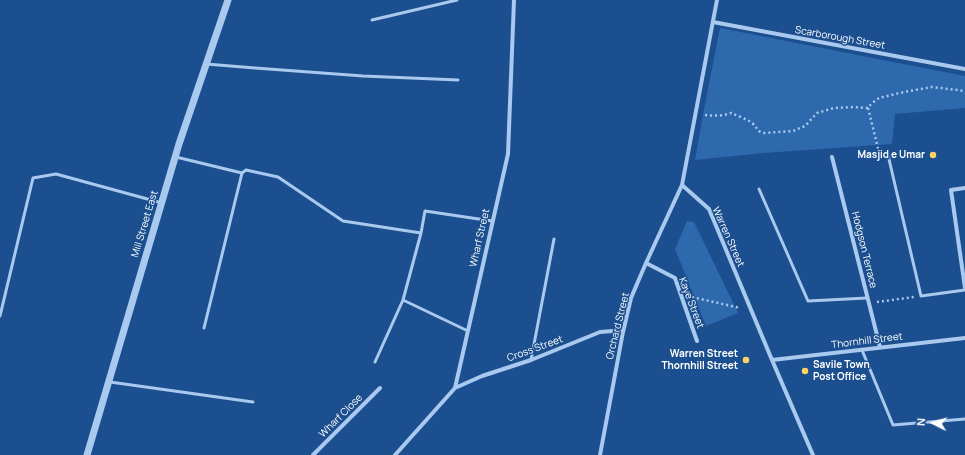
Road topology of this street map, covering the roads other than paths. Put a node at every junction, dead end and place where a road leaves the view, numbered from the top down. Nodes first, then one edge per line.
1 (228, 0) edge
2 (457, 0) edge
3 (514, 0) edge
4 (717, 0) edge
5 (372, 20) dead end
6 (713, 22) junction
7 (206, 64) junction
8 (965, 68) edge
9 (458, 80) dead end
10 (888, 155) road end
11 (176, 156) junction
12 (832, 157) dead end
13 (242, 173) junction
14 (682, 185) junction
15 (965, 188) edge
16 (759, 189) dead end
17 (162, 203) junction
18 (492, 221) junction
19 (421, 233) junction
20 (554, 239) dead end
21 (646, 263) junction
22 (965, 289) edge
23 (867, 298) junction
24 (403, 300) junction
25 (0, 316) edge
26 (204, 328) dead end
27 (468, 331) junction
28 (623, 332) junction
29 (965, 338) edge
30 (697, 340) dead end
31 (880, 347) junction
32 (862, 350) junction
33 (532, 360) junction
34 (772, 360) junction
35 (375, 362) dead end
36 (108, 382) junction
37 (380, 388) dead end
38 (455, 388) junction
39 (253, 402) dead end
40 (965, 419) edge
41 (87, 455) edge
42 (313, 455) edge
43 (395, 455) edge
44 (600, 455) edge
45 (813, 455) edge

1 - 7 street, Mill Street East
2 - 5 lane
3 - 18 street, Wharf Street
4 - 6 street
6 - 8 street, Scarborough Street
6 - 14 street
7 - 9 lane
7 - 11 street, Mill Street East
10 - 22 lane
11 - 13 lane
11 - 17 street, Mill Street East
12 - 23 street, Hodgson Terrace
13 - 19 lane
13 - 26 lane
14 - 21 street, Orchard Street
14 - 34 street, Warren Street
15 - 22 street
16 - 23 lane
17 - 25 lane
17 - 36 street, Mill Street East
18 - 19 lane
18 - 27 street, Wharf Street
19 - 24 lane
20 - 33 lane
21 - 28 street, Orchard Street
21 - 30 street, Kaye Street
23 - 31 street, Hodgson Terrace
24 - 27 lane
24 - 35 lane
27 - 38 street, Wharf Street
28 - 33 street, Cross Street
28 - 44 street, Orchard Street
29 - 31 street, Thornhill Street
31 - 32 street, Thornhill Street
32 - 34 street, Thornhill Street
32 - 40 lane
33 - 38 street, Cross Street
34 - 45 street, Warren Street
36 - 39 lane
36 - 41 street, Mill Street East
37 - 42 street, Wharf Close
38 - 43 street, Wharf Street

